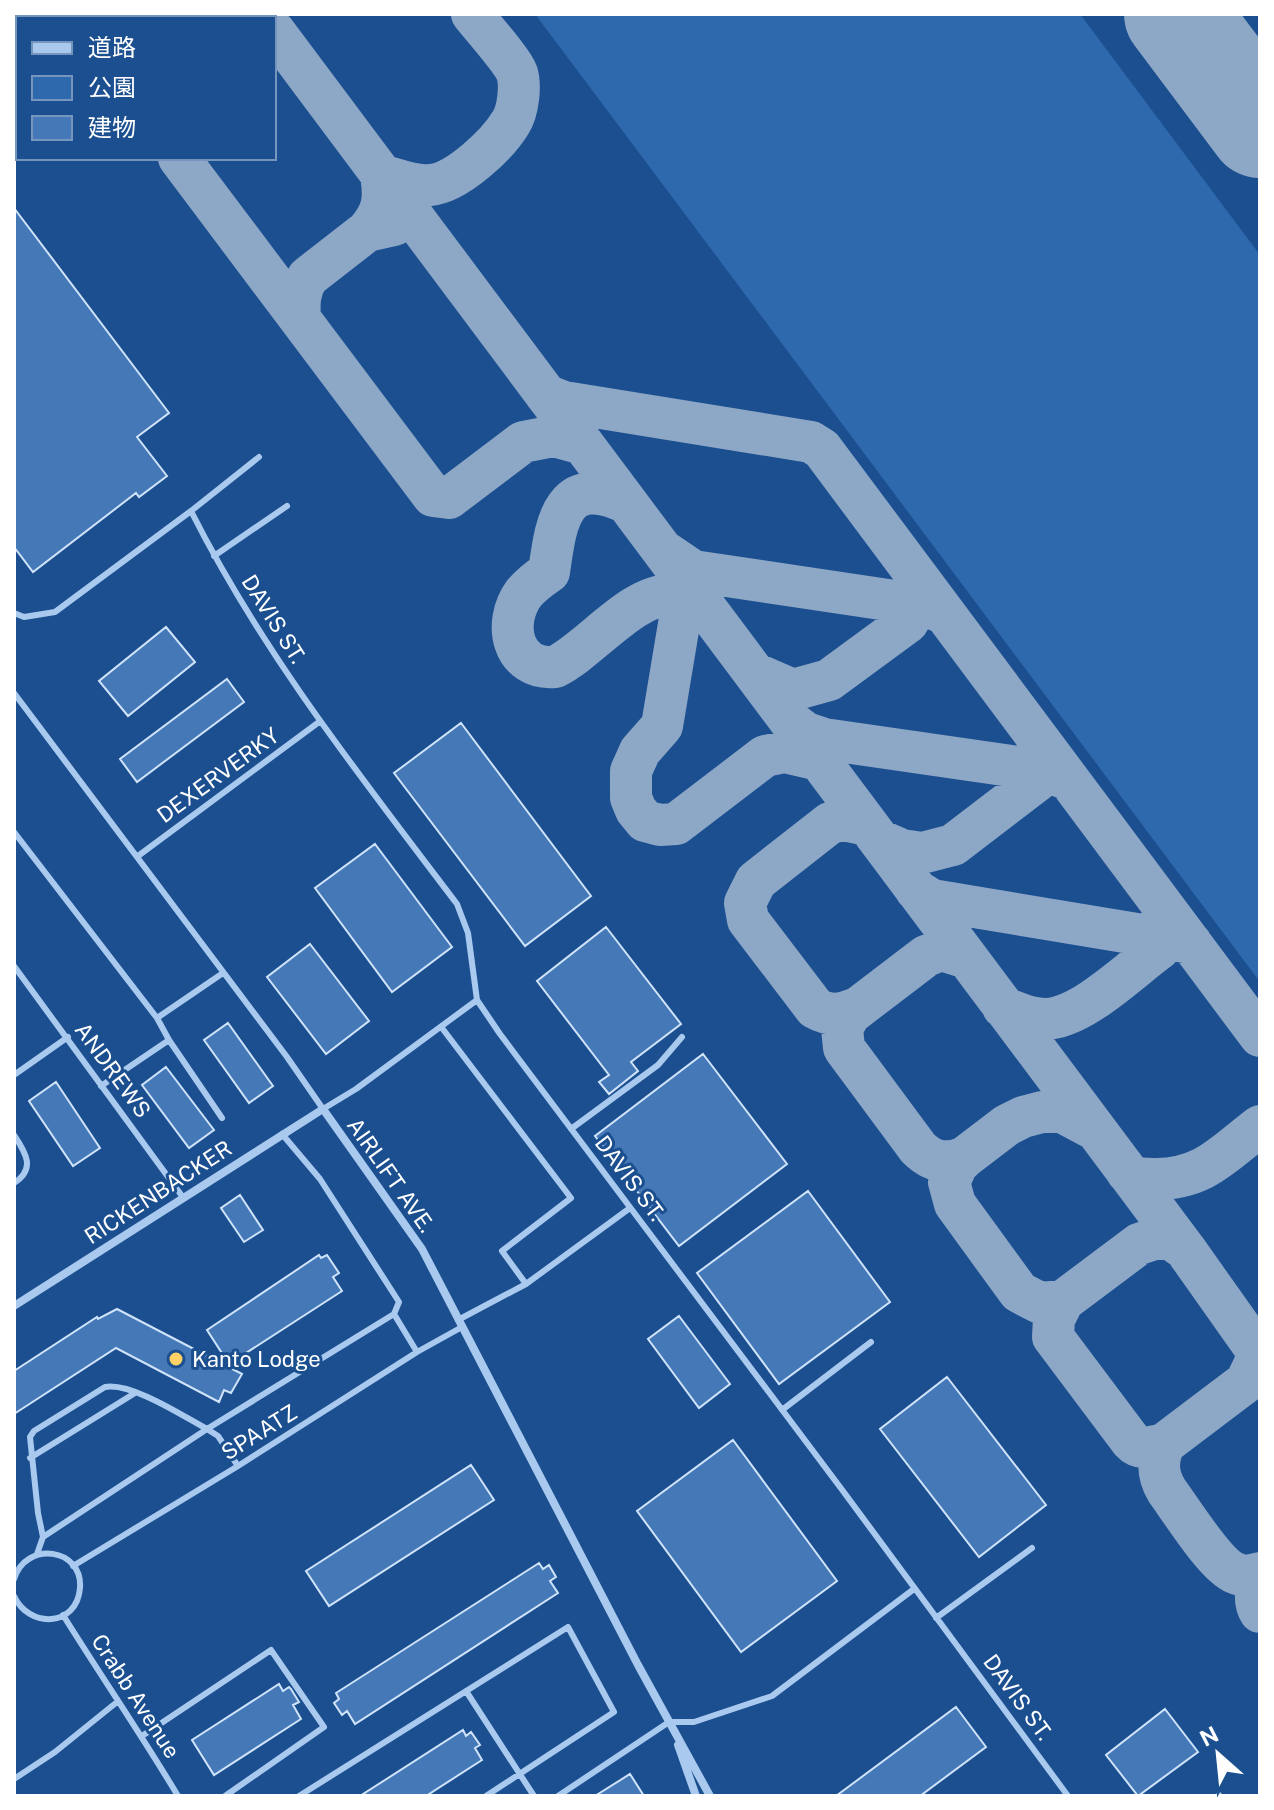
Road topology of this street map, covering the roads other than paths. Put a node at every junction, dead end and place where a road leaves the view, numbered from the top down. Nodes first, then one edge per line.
1 (259, 457) dead end
2 (287, 506) dead end
3 (191, 511) junction
4 (214, 556) junction
5 (14, 613) edge
6 (14, 693) edge
7 (319, 722) junction
8 (14, 832) edge
9 (138, 856) junction
10 (14, 966) edge
11 (223, 973) junction
12 (477, 1000) junction
13 (157, 1018) junction
14 (442, 1028) junction
15 (68, 1037) junction
16 (682, 1037) dead end
17 (169, 1040) junction
18 (14, 1075) edge
19 (101, 1086) junction
20 (323, 1109) junction
21 (222, 1118) dead end
22 (571, 1129) junction
23 (282, 1134) junction
24 (14, 1135) edge
25 (14, 1183) edge
26 (182, 1196) junction
27 (630, 1208) junction
28 (526, 1284) junction
29 (14, 1306) edge
30 (394, 1314) junction
31 (460, 1323) junction
32 (871, 1342) dead end
33 (417, 1352) junction
34 (135, 1393) junction
35 (782, 1410) junction
36 (207, 1429) junction
37 (30, 1458) junction
38 (238, 1466) junction
39 (43, 1537) junction
40 (1032, 1548) dead end
41 (37, 1554) junction
42 (73, 1566) junction
43 (14, 1579) edge
44 (914, 1589) junction
45 (14, 1596) edge
46 (16, 1606) edge
47 (63, 1615) junction
48 (936, 1618) junction
49 (466, 1691) junction
50 (117, 1702) junction
51 (669, 1722) junction
52 (142, 1736) junction
53 (520, 1773) junction
54 (14, 1779) edge
55 (178, 1796) edge
56 (225, 1796) edge
57 (299, 1796) edge
58 (486, 1796) edge
59 (534, 1796) edge
60 (558, 1796) edge
61 (696, 1796) edge
62 (710, 1796) edge
63 (1068, 1796) edge

1 - 3 lane
2 - 4 lane
3 - 4 lane, DAVIS ST.
3 - 5 lane
4 - 7 lane, DAVIS ST.
6 - 9 lane, AIRLIFT AVE.
7 - 9 lane, DEXERVERKY
7 - 12 lane, DAVIS ST.
8 - 13 lane
9 - 11 lane, AIRLIFT AVE.
10 - 15 lane, ANDREWS
11 - 13 lane
11 - 20 lane, AIRLIFT AVE.
12 - 14 lane
12 - 22 lane, DAVIS ST.
13 - 17 lane
14 - 20 lane
14 - 28 lane
15 - 18 lane
15 - 19 lane, ANDREWS
16 - 22 lane
17 - 19 lane
17 - 21 lane
19 - 26 lane, ANDREWS
20 - 23 street, RICKENBACKER
20 - 31 street, AIRLIFT AVE.
22 - 27 lane, DAVIS ST.
23 - 26 street, RICKENBACKER
23 - 30 lane
24 - 25 lane
26 - 29 street, RICKENBACKER
27 - 28 lane, SPAATZ
27 - 35 lane, DAVIS ST.
28 - 31 lane, SPAATZ
30 - 33 lane
30 - 36 lane
31 - 33 lane, SPAATZ
31 - 51 street, AIRLIFT AVE.
32 - 35 lane
33 - 38 lane, SPAATZ
34 - 36 lane
34 - 37 lane
34 - 37 lane
35 - 44 lane, DAVIS ST.
36 - 38 lane
36 - 39 lane
37 - 39 lane
38 - 42 lane, SPAATZ
39 - 41 lane
40 - 48 lane
41 - 42 lane
41 - 43 lane
42 - 47 lane
44 - 48 lane, DAVIS ST.
44 - 51 lane
45 - 46 lane
46 - 47 lane
47 - 50 lane, Crabb Avenue
48 - 63 lane, DAVIS ST.
49 - 53 lane
49 - 53 lane
49 - 57 lane
50 - 52 lane, Crabb Avenue
50 - 54 lane
51 - 60 lane
51 - 61 street, AIRLIFT AVE.
51 - 62 street, AIRLIFT AVE.
52 - 55 lane, Crabb Avenue
52 - 56 lane
53 - 58 lane
53 - 59 lane

